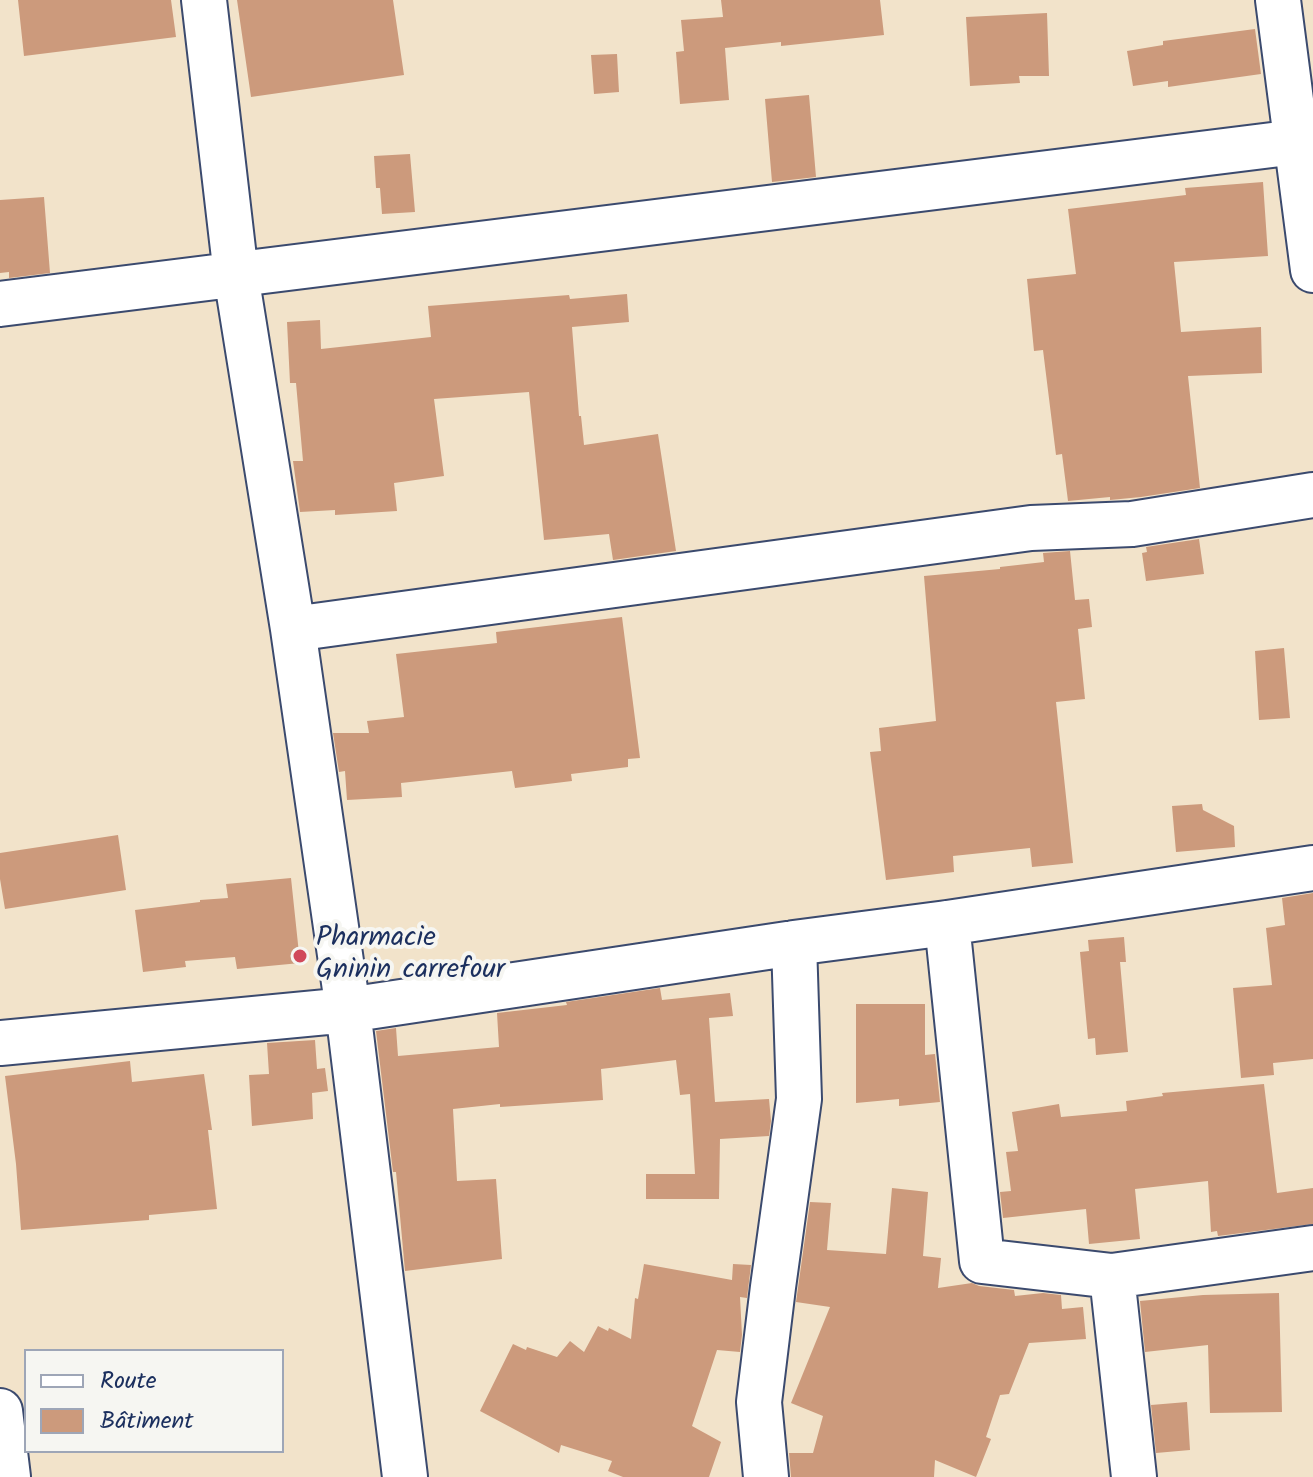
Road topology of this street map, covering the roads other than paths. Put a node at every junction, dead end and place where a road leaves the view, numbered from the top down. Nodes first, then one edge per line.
1 (204, 0) edge
2 (1278, 0) edge
3 (1296, 142) junction
4 (1313, 270) edge
5 (236, 275) junction
6 (0, 304) edge
7 (1313, 495) edge
8 (293, 629) junction
9 (1313, 868) edge
10 (947, 923) junction
11 (794, 943) junction
12 (348, 1010) junction
13 (0, 1043) edge
14 (1313, 1248) edge
15 (1112, 1276) junction
16 (0, 1411) edge
17 (8, 1477) edge
18 (405, 1477) edge
19 (766, 1477) edge
20 (1134, 1477) edge

1 - 5 street
2 - 3 street
3 - 4 street
3 - 5 street
5 - 6 street
5 - 8 street
7 - 8 street
8 - 12 street
9 - 10 street
10 - 11 street
10 - 15 street
11 - 12 street
11 - 19 street
12 - 13 street
12 - 18 street
14 - 15 street
15 - 20 street
16 - 17 street

